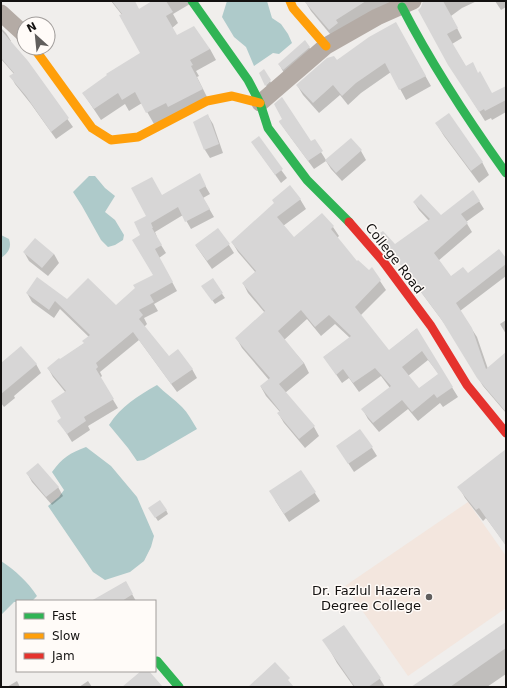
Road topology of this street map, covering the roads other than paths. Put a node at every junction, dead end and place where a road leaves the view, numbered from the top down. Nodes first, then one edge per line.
1 (192, 1) edge
2 (290, 1) edge
3 (408, 4) edge
4 (1, 13) edge
5 (16, 27) edge
6 (326, 46) junction
7 (40, 56) edge
8 (260, 103) junction
9 (506, 173) edge
10 (506, 433) edge
11 (157, 661) dead end
12 (179, 687) edge

1 - 8 street, College Road
2 - 6 street
3 - 6 street
3 - 9 street
4 - 5 street
6 - 8 street
7 - 8 street
8 - 10 street, College Road
11 - 12 street

